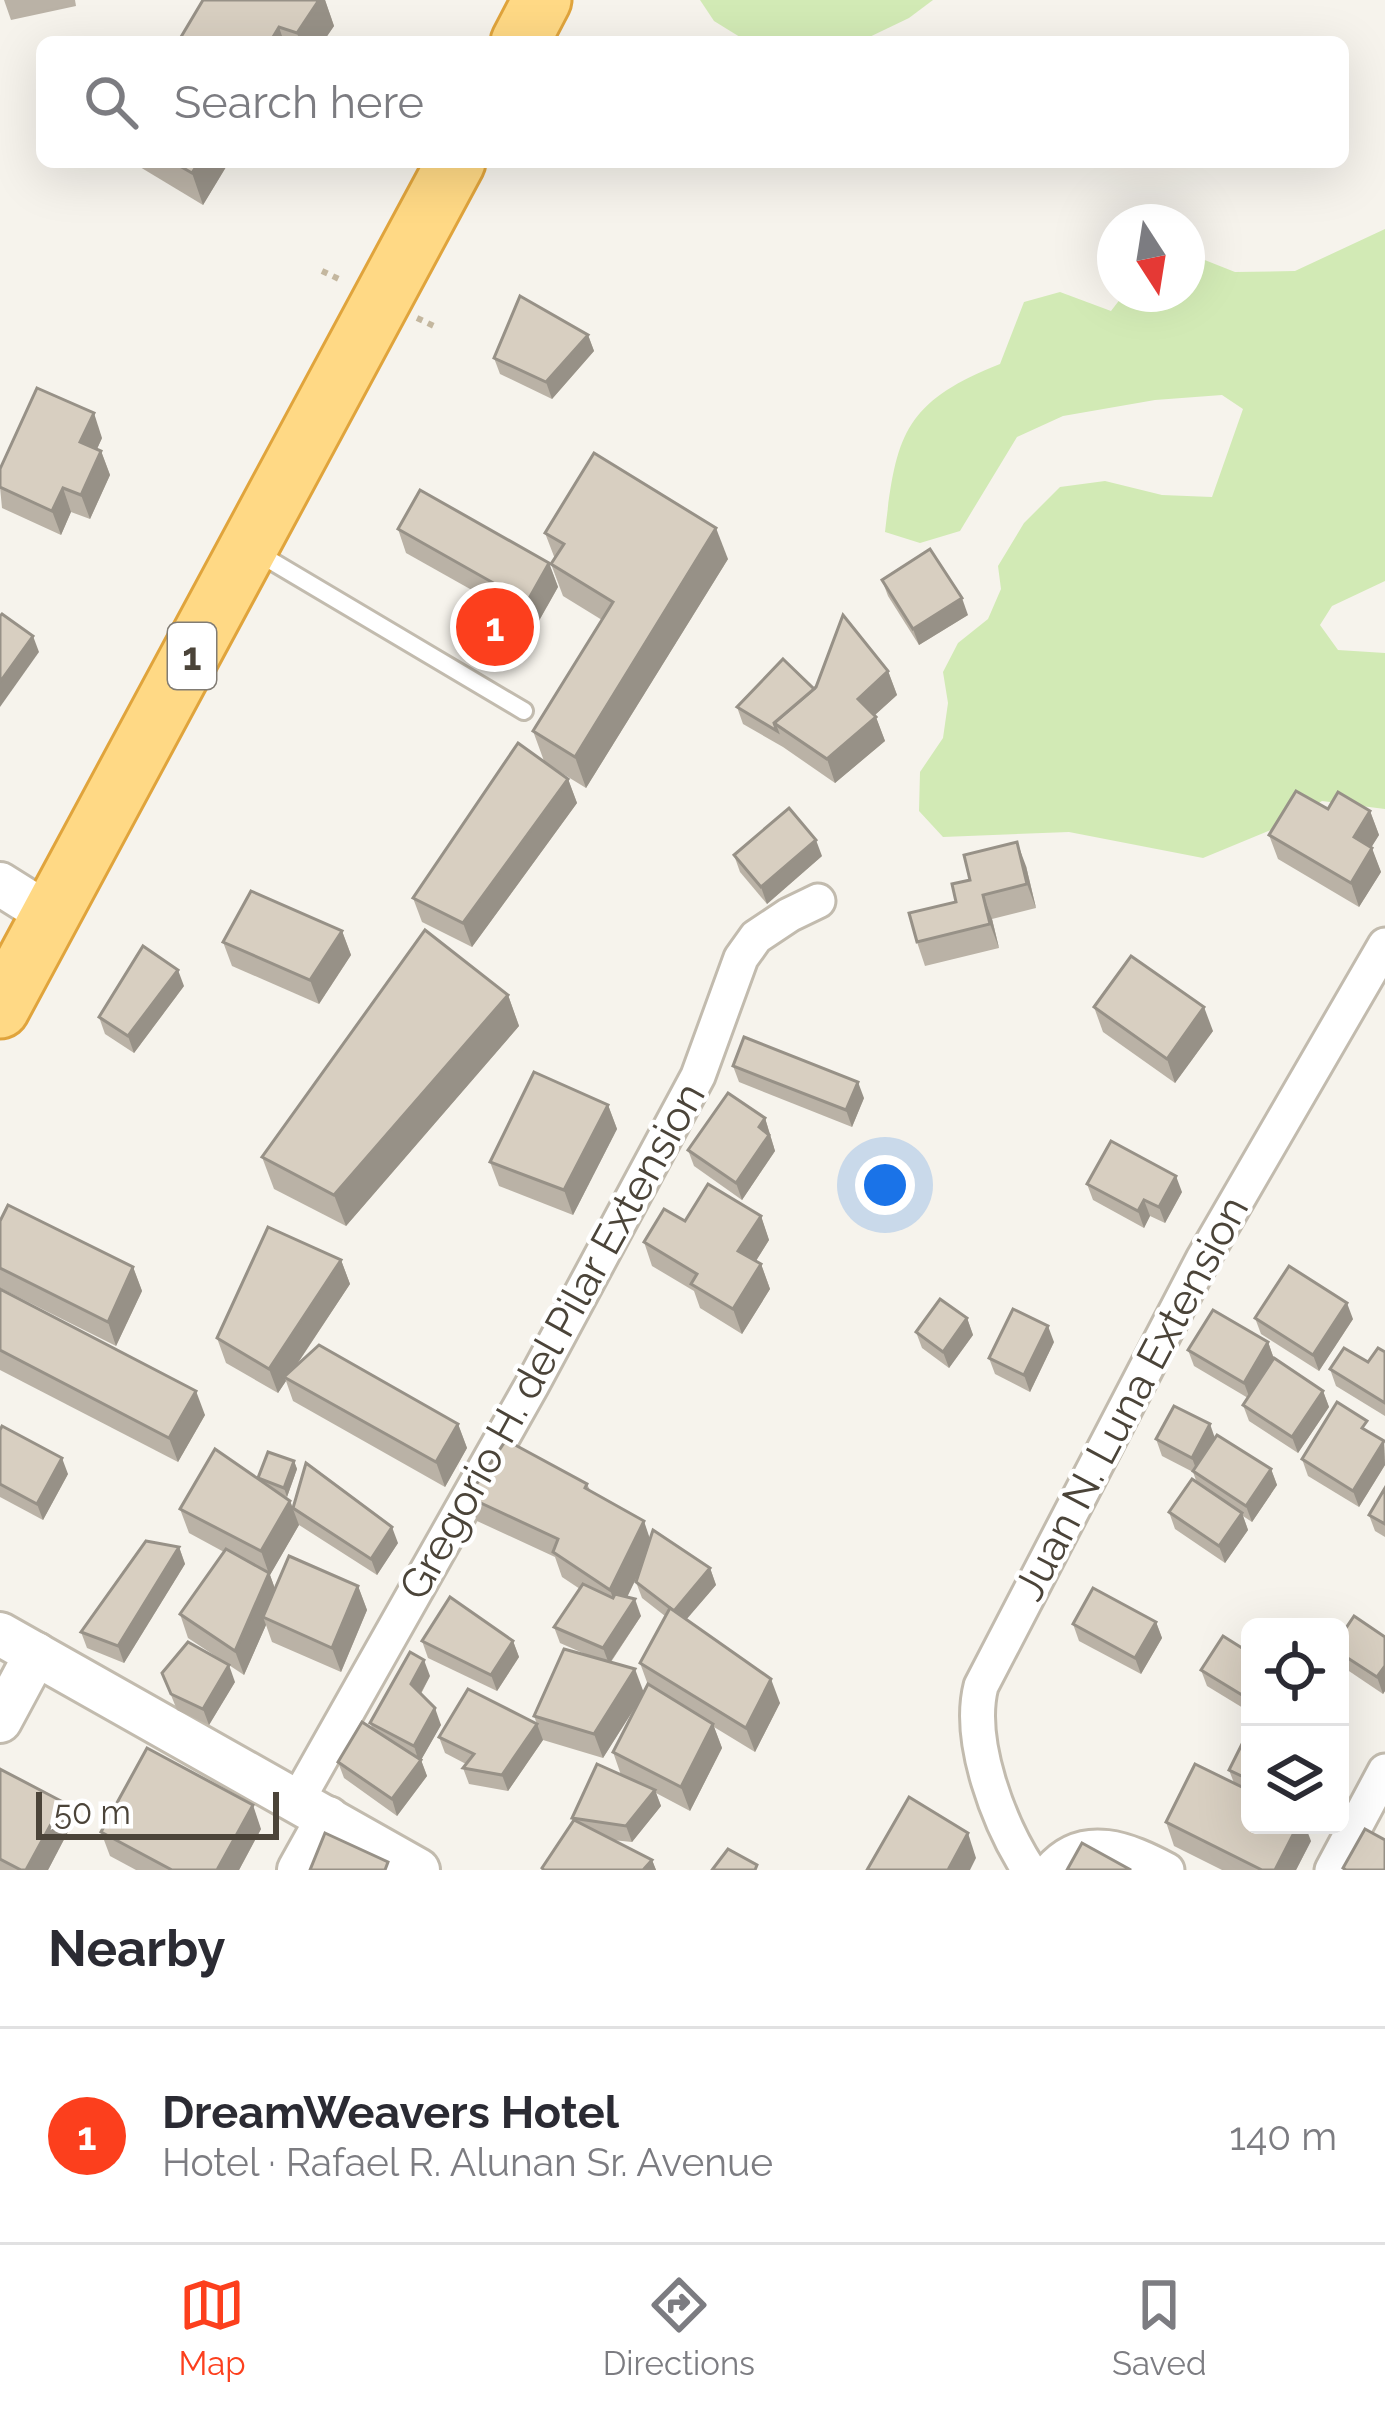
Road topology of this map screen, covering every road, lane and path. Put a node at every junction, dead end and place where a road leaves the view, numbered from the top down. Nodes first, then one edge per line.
1 (542, 0) edge
2 (523, 36) edge
3 (453, 168) edge
4 (250, 548) junction
5 (524, 711) dead end
6 (0, 884) edge
7 (818, 901) dead end
8 (30, 942) junction
9 (1385, 945) edge
10 (0, 1009) edge
11 (18, 1644) edge
12 (0, 1721) edge
13 (1385, 1771) edge
14 (312, 1810) junction
15 (299, 1870) edge
16 (418, 1870) edge
17 (1030, 1870) edge
18 (1050, 1870) edge
19 (1167, 1870) edge
20 (1332, 1870) edge

1 - 2 highway
3 - 4 highway, 1
4 - 5 lane
4 - 8 highway, 1
6 - 8 street
7 - 14 street, Gregorio H. del Pilar Extension
8 - 10 highway, 1
9 - 17 street, Juan N. Luna Extension
11 - 12 street
11 - 14 street
13 - 20 street
14 - 15 street
14 - 16 street
18 - 19 street

